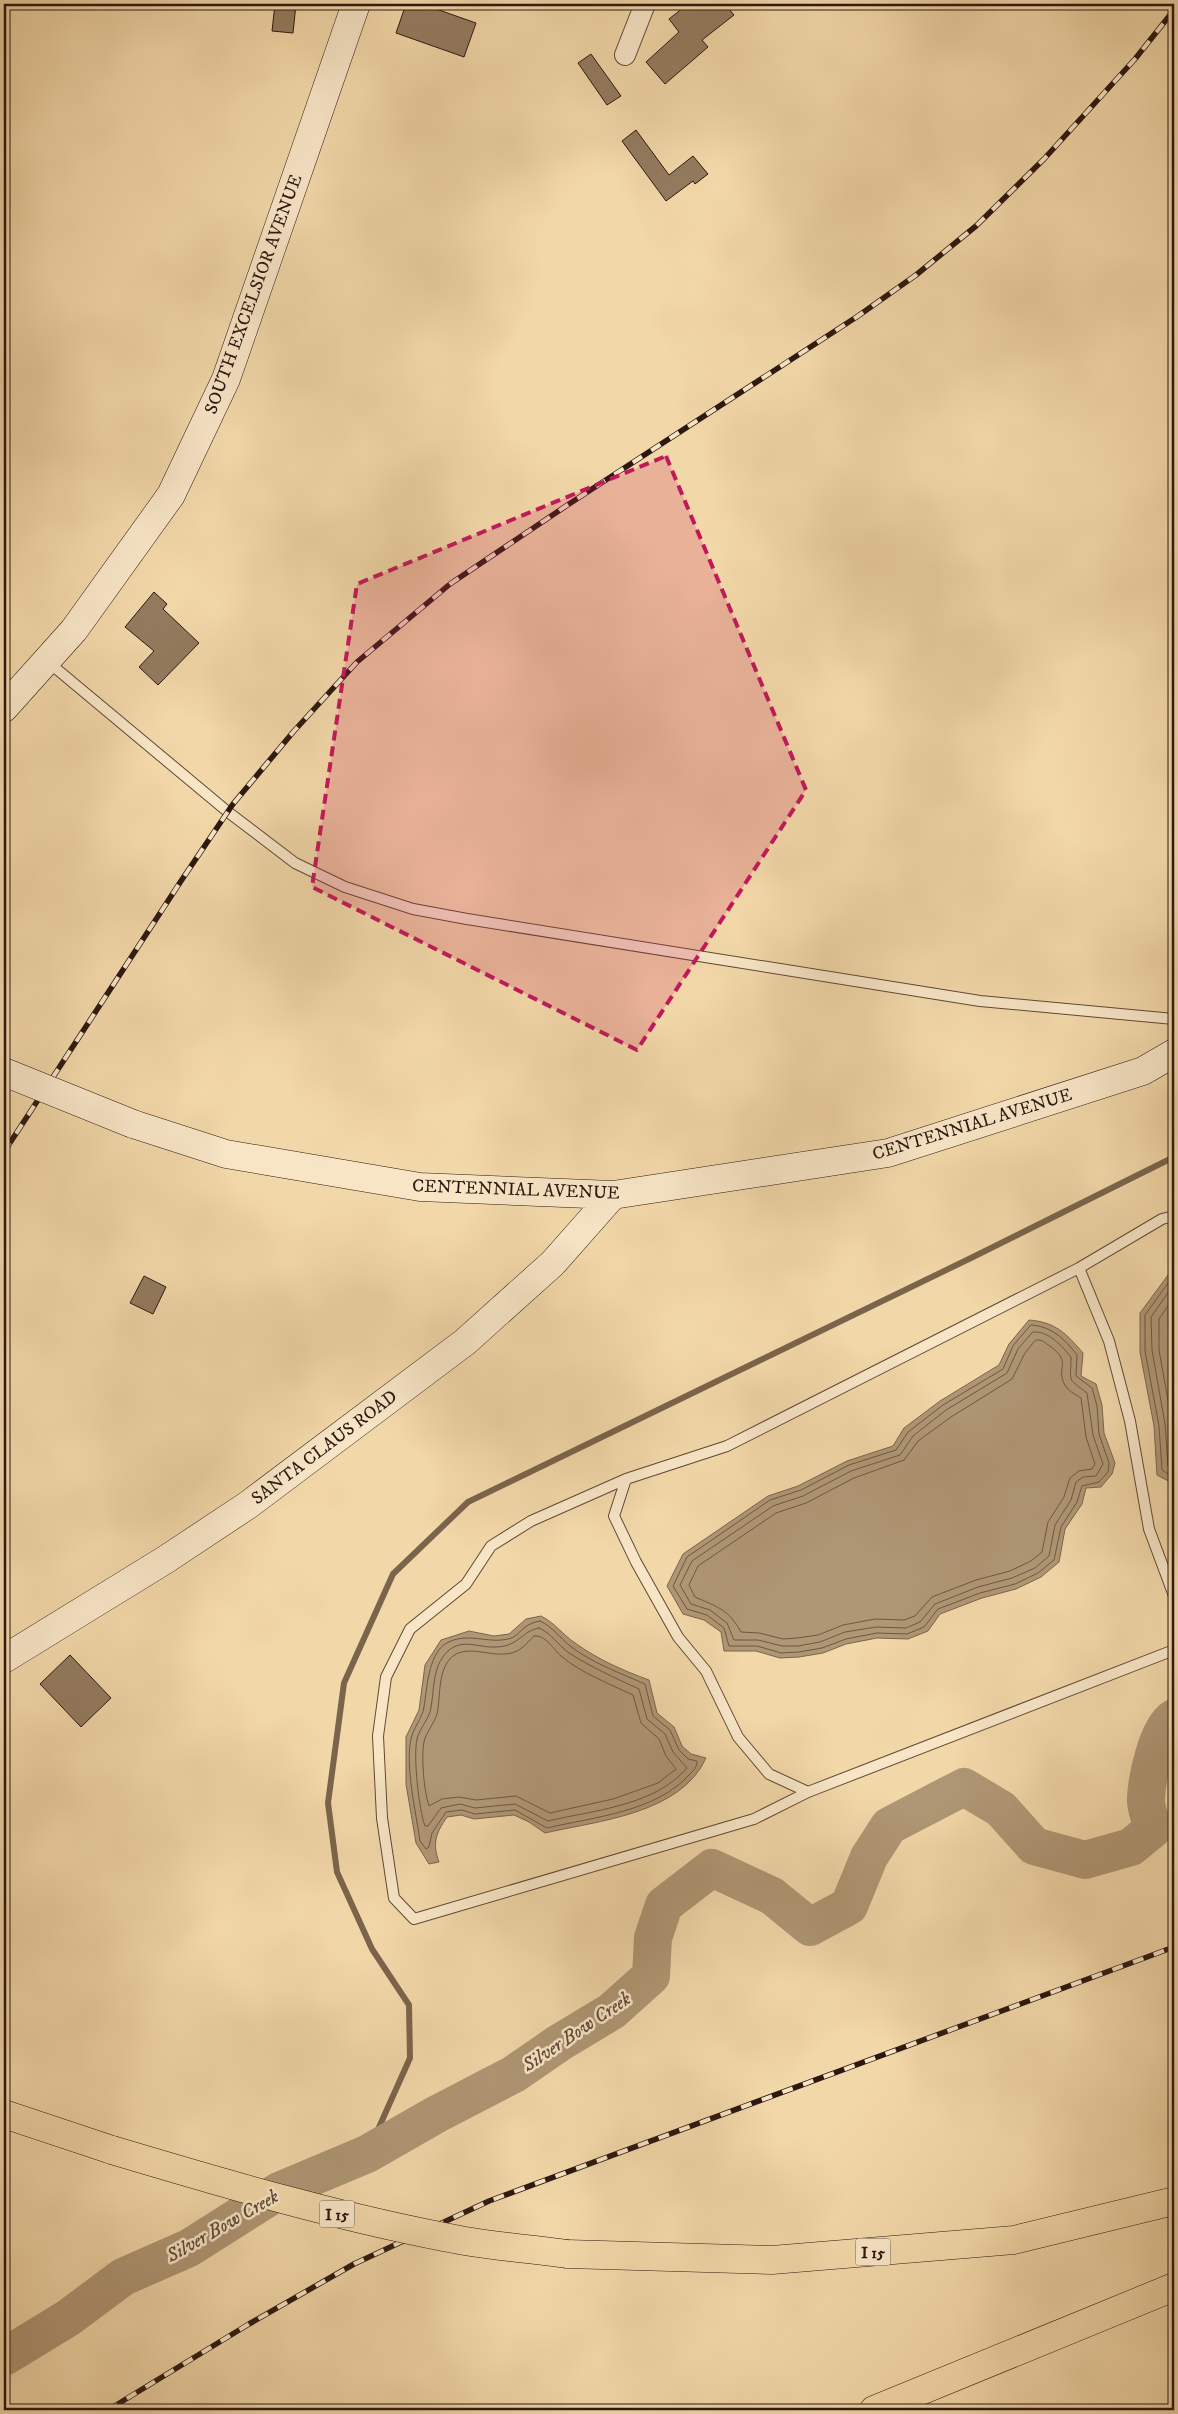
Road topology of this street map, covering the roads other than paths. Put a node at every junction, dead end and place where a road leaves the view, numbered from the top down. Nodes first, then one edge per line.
1 (356, 4) edge
2 (645, 4) edge
3 (625, 55) dead end
4 (46, 660) junction
5 (4, 708) edge
6 (1174, 1019) edge
7 (1174, 1053) edge
8 (4, 1072) edge
9 (613, 1195) junction
10 (1174, 1216) edge
11 (1079, 1268) junction
12 (626, 1479) junction
13 (1174, 1596) edge
14 (1174, 1650) edge
15 (4, 1660) edge
16 (808, 1792) junction
17 (4, 2114) edge
18 (1174, 2201) edge
19 (1174, 2287) edge
20 (874, 2410) edge

1 - 4 street, SOUTH EXCELSIOR AVENUE
2 - 3 street
4 - 5 street, SOUTH EXCELSIOR AVENUE
4 - 6 lane
7 - 9 street, CENTENNIAL AVENUE
8 - 9 street, CENTENNIAL AVENUE, bridge
9 - 15 street, SANTA CLAUS ROAD
10 - 11 lane
11 - 12 lane
11 - 13 lane
12 - 16 lane
12 - 16 lane
14 - 16 lane
17 - 18 highway, I 15, bridge
19 - 20 highway

